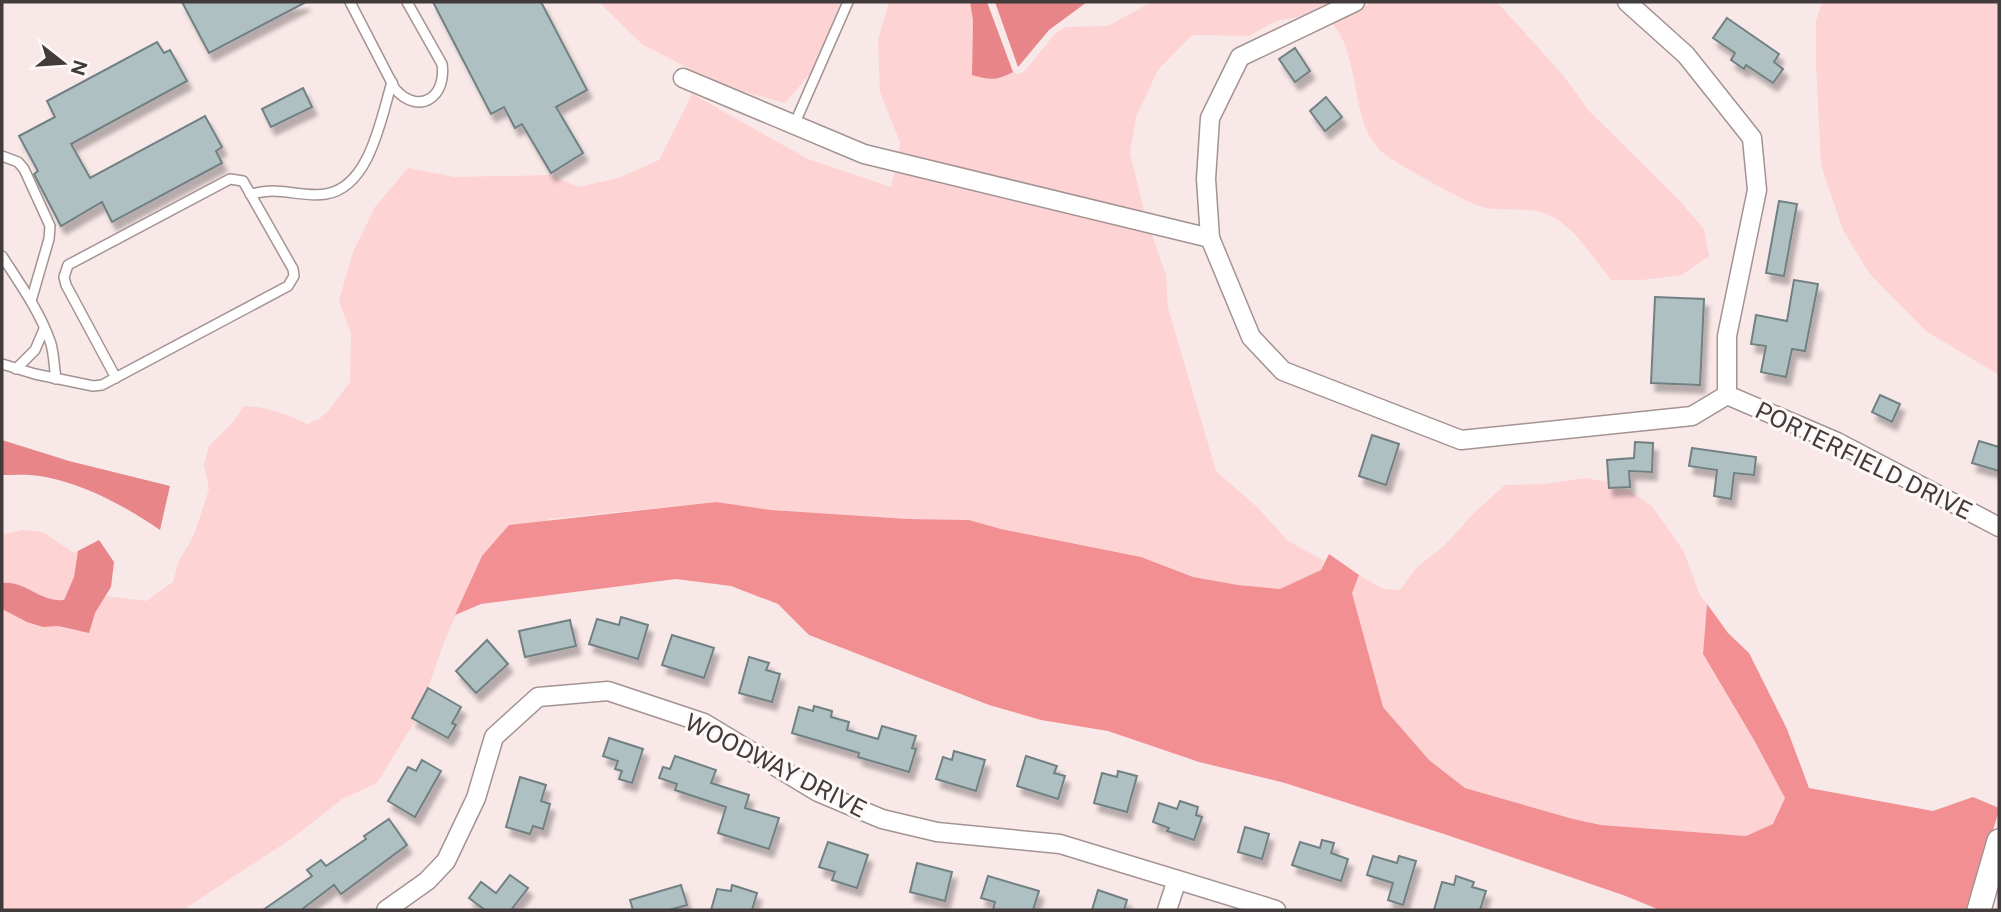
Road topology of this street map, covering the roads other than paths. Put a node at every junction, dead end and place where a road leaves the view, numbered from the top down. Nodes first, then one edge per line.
1 (349, 2) edge
2 (407, 2) edge
3 (848, 2) edge
4 (1355, 2) edge
5 (1627, 2) edge
6 (683, 78) dead end
7 (391, 82) junction
8 (794, 125) junction
9 (2, 156) edge
10 (250, 194) junction
11 (1210, 238) junction
12 (2, 256) edge
13 (31, 301) junction
14 (44, 330) junction
15 (2, 364) edge
16 (16, 369) junction
17 (116, 378) junction
18 (56, 379) junction
19 (1727, 395) junction
20 (1999, 527) edge
21 (1999, 841) edge
22 (1177, 880) junction
23 (386, 910) edge
24 (1167, 910) edge
25 (1276, 910) edge
26 (1979, 910) edge

1 - 7 lane
2 - 7 lane
3 - 8 lane
4 - 11 street
5 - 19 street
6 - 8 street
7 - 10 lane
8 - 11 street
9 - 13 lane
10 - 17 lane
10 - 17 lane
11 - 19 street
12 - 13 lane
13 - 14 lane
14 - 16 lane
14 - 18 lane
15 - 16 lane
16 - 18 lane
17 - 18 lane
19 - 20 street, PORTERFIELD DRIVE
21 - 26 street
22 - 23 street, WOODWAY DRIVE
22 - 24 street
22 - 25 street, WOODWAY DRIVE

